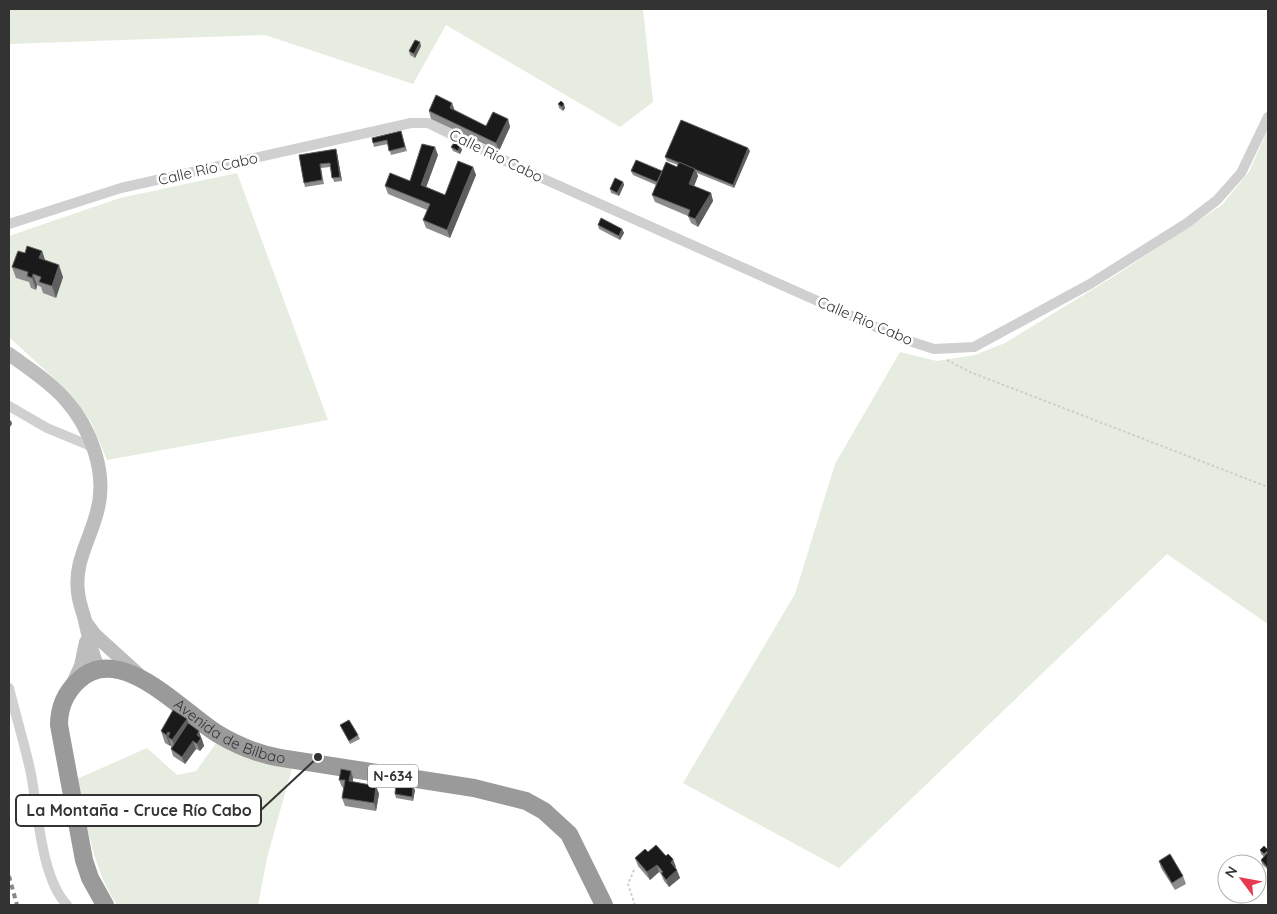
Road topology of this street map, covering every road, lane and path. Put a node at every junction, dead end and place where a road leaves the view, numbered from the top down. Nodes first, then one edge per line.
1 (1268, 117) edge
2 (411, 124) joint
3 (9, 224) edge
4 (9, 354) edge
5 (941, 356) dead end
6 (9, 406) edge
7 (93, 447) junction
8 (1268, 487) edge
9 (89, 629) junction
10 (100, 669) junction
11 (146, 682) junction
12 (9, 688) edge
13 (70, 690) junction
14 (634, 870) dead end
15 (67, 905) edge
16 (105, 905) edge
17 (604, 905) edge
18 (635, 905) edge

1 - 2 street, Calle Rio Cabo
2 - 3 street, Calle Río Cabo
4 - 7 street
5 - 8 path
6 - 7 street
7 - 9 street
9 - 10 street
9 - 11 street
9 - 13 street
10 - 11 highway, Avenida de Bilbao / N-634
10 - 13 highway
11 - 17 highway, Avenida de Bilbao / N-634
12 - 15 street
13 - 16 highway
14 - 18 path

